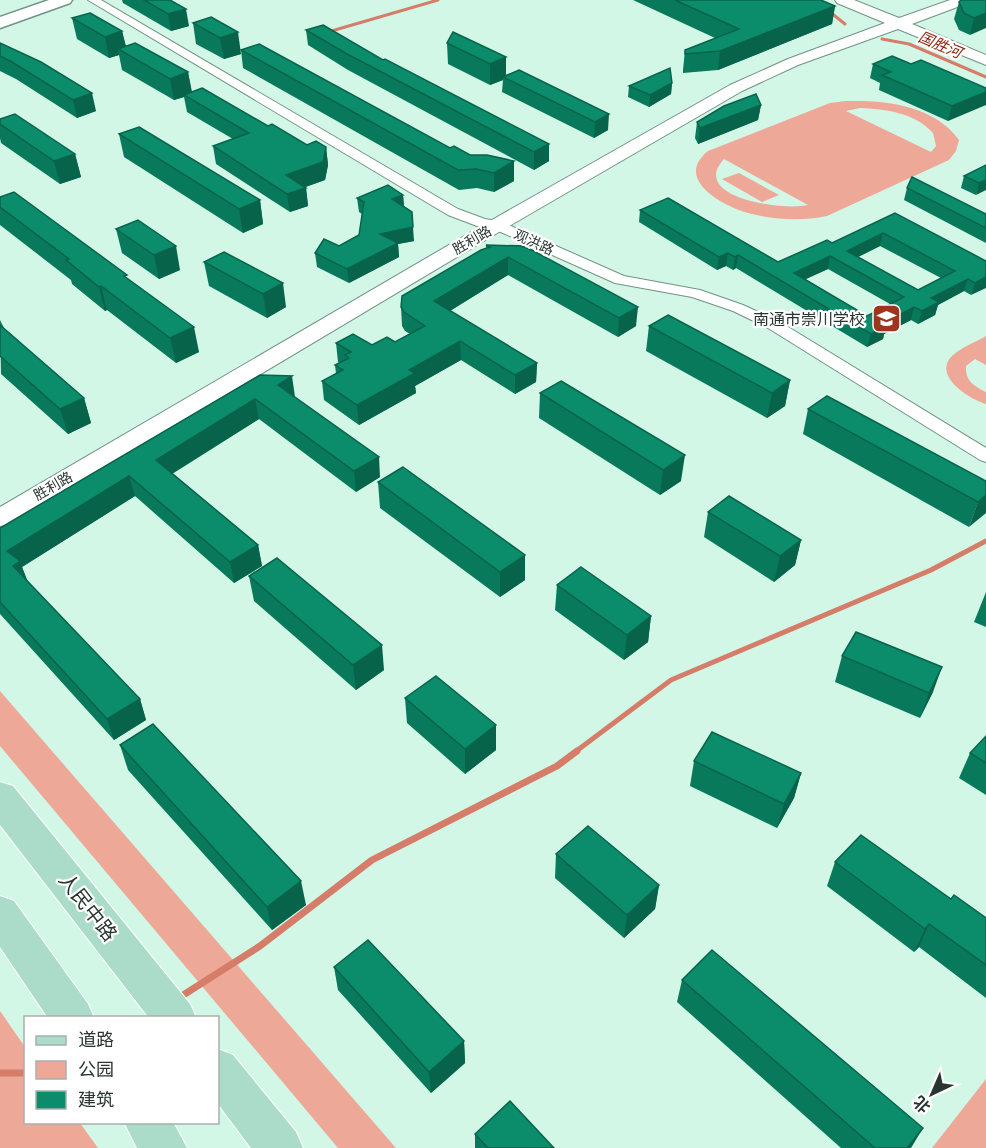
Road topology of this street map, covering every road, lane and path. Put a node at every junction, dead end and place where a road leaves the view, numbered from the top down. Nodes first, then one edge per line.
1 (48, 0) edge
2 (64, 0) edge
3 (93, 0) edge
4 (842, 0) edge
5 (856, 0) edge
6 (945, 0) edge
7 (963, 0) edge
8 (0, 16) edge
9 (898, 20) junction
10 (0, 22) edge
11 (986, 53) edge
12 (986, 60) edge
13 (489, 224) junction
14 (986, 456) edge
15 (0, 503) edge
16 (0, 518) edge
17 (0, 797) edge
18 (0, 914) edge
19 (72, 1016) edge
20 (174, 1016) edge
21 (219, 1071) edge
22 (147, 1124) edge
23 (164, 1148) edge
24 (280, 1148) edge

1 - 8 main road
2 - 10 main road
3 - 13 street, 观洪路
4 - 9 street
5 - 9 street
6 - 9 street, 胜利路
7 - 9 street, 胜利路
9 - 11 street
9 - 12 street
9 - 13 street, 胜利路
13 - 14 street, 观洪路
13 - 15 street, 胜利路
13 - 16 street, 胜利路
17 - 20 main road, 人民中路
18 - 19 main road
21 - 24 main road
22 - 23 main road

